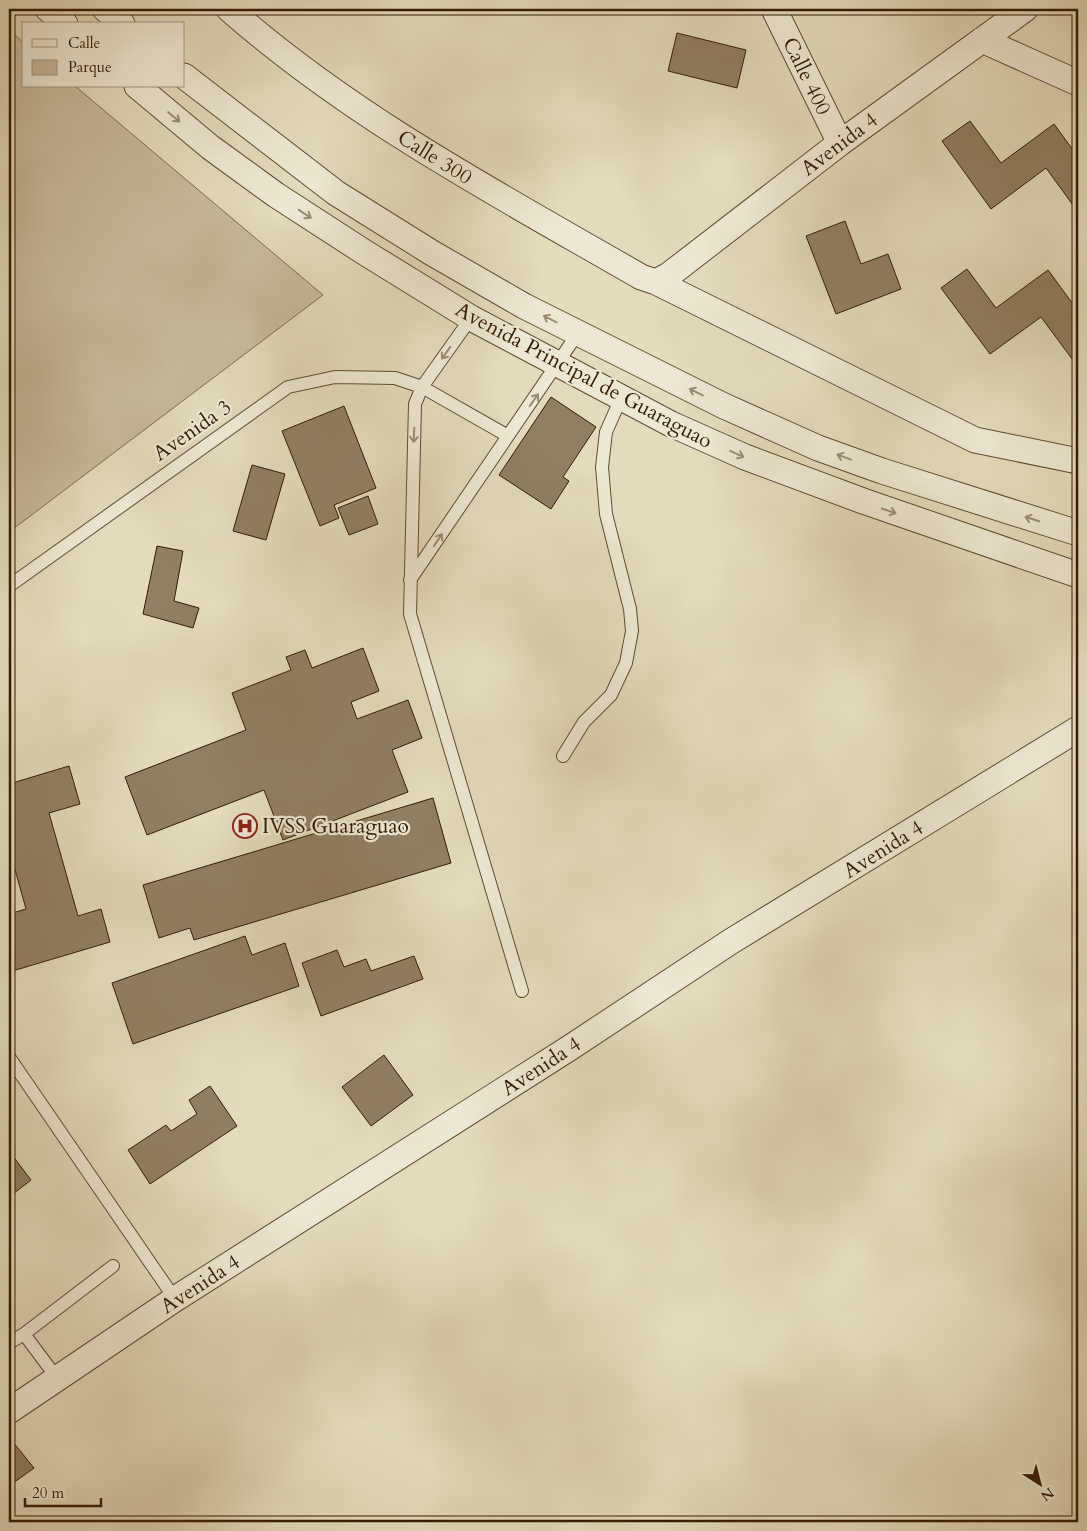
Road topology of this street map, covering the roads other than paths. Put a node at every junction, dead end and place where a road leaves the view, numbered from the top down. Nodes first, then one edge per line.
1 (48, 9) edge
2 (105, 9) edge
3 (229, 9) edge
4 (774, 9) edge
5 (1025, 9) edge
6 (63, 22) edge
7 (120, 22) edge
8 (982, 40) junction
9 (185, 77) edge
10 (1078, 83) edge
11 (139, 88) edge
12 (840, 143) junction
13 (656, 282) junction
14 (471, 318) junction
15 (578, 333) junction
16 (559, 364) junction
17 (422, 388) junction
18 (622, 396) junction
19 (508, 436) junction
20 (1078, 461) edge
21 (1078, 533) edge
22 (1078, 575) edge
23 (410, 580) junction
24 (9, 586) edge
25 (1078, 729) edge
26 (563, 756) dead end
27 (522, 991) dead end
28 (9, 1057) edge
29 (113, 1266) dead end
30 (175, 1299) junction
31 (24, 1334) junction
32 (9, 1343) edge
33 (57, 1378) junction
34 (9, 1410) edge

1 - 6 street
2 - 7 street
3 - 13 street, Calle 300
4 - 12 street, Calle 400
5 - 8 street, Avenida 4
8 - 10 street
8 - 12 street, Avenida 4
15 -> 9 street, Avenida Principal de Guaraguao
11 -> 14 street, Avenida Principal de Guaraguao
12 - 13 street, Avenida 4
13 - 20 street, Calle 300
14 - 16 street, Avenida Principal de Guaraguao
14 -> 17 lane
15 - 16 lane
21 -> 15 street, Avenida Principal de Guaraguao
16 - 18 street, Avenida Principal de Guaraguao
19 -> 16 lane
17 - 19 lane, Avenida 3
17 -> 23 lane
17 - 24 lane, Avenida 3
18 -> 22 street, Avenida Principal de Guaraguao
18 - 26 lane
23 -> 19 lane
23 - 27 lane
25 - 30 street, Avenida 4
28 - 30 lane
29 - 31 lane
30 - 33 street, Avenida 4
31 - 32 lane
31 - 33 lane
33 - 34 street, Avenida 4

